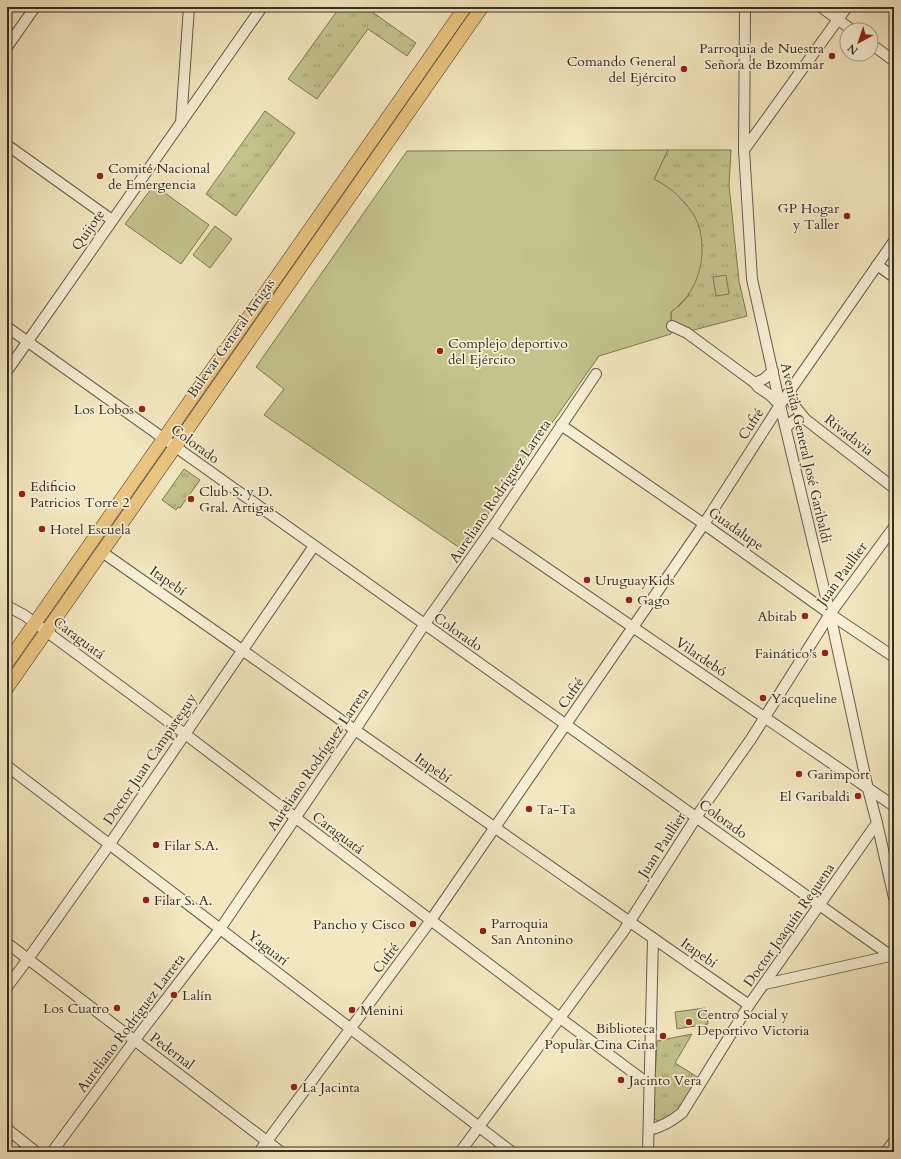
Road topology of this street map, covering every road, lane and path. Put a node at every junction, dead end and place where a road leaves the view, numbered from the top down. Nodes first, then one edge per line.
1 (35, 7) edge
2 (189, 7) edge
3 (262, 7) edge
4 (465, 7) edge
5 (745, 7) edge
6 (821, 7) edge
7 (847, 7) edge
8 (481, 8) edge
9 (838, 20) junction
10 (841, 22) edge
11 (7, 47) edge
12 (879, 50) edge
13 (894, 61) edge
14 (181, 122) junction
15 (7, 146) edge
16 (744, 150) junction
17 (112, 220) junction
18 (894, 241) edge
19 (878, 265) junction
20 (894, 277) edge
21 (672, 326) dead end
22 (7, 327) edge
23 (27, 342) junction
24 (7, 371) edge
25 (773, 371) junction
26 (596, 374) dead end
27 (755, 383) junction
28 (791, 390) junction
29 (780, 405) junction
30 (805, 419) junction
31 (561, 425) junction
32 (786, 428) junction
33 (164, 439) junction
34 (175, 447) junction
35 (894, 488) edge
36 (704, 524) junction
37 (894, 527) edge
38 (491, 530) junction
39 (314, 546) junction
40 (102, 552) junction
41 (7, 606) edge
42 (830, 614) junction
43 (35, 623) junction
44 (424, 625) junction
45 (633, 627) junction
46 (46, 631) junction
47 (242, 650) junction
48 (894, 657) edge
49 (7, 662) edge
50 (7, 688) edge
51 (765, 718) junction
52 (566, 725) junction
53 (355, 730) junction
54 (185, 734) junction
55 (7, 766) edge
56 (868, 789) junction
57 (893, 804) edge
58 (696, 817) junction
59 (294, 818) junction
60 (877, 823) junction
61 (494, 828) junction
62 (109, 845) junction
63 (894, 898) edge
64 (820, 906) junction
65 (431, 920) junction
66 (629, 922) junction
67 (220, 929) junction
68 (653, 938) junction
69 (7, 943) edge
70 (892, 957) edge
71 (28, 959) junction
72 (765, 984) junction
73 (7, 987) edge
74 (749, 1005) junction
75 (560, 1018) junction
76 (350, 1029) junction
77 (134, 1041) junction
78 (650, 1085) junction
79 (478, 1127) junction
80 (7, 1129) edge
81 (649, 1130) junction
82 (266, 1141) junction
83 (894, 1141) edge
84 (36, 1152) edge
85 (52, 1152) edge
86 (258, 1152) edge
87 (281, 1152) edge
88 (460, 1152) edge
89 (512, 1152) edge
90 (648, 1152) edge
91 (886, 1152) edge

1 - 11 street
2 - 14 street
3 - 14 street, Quijote
4 - 33 main road, Bulevar General Artigas
5 - 16 street, Avenida General José Garibaldi
6 - 9 street
7 - 9 street
8 - 34 main road, Bulevar General Artigas
9 - 10 street
9 - 16 street
12 - 13 street
14 - 17 street, Quijote
15 - 17 street
16 - 25 street, Avenida General José Garibaldi
17 - 23 street, Quijote
18 - 19 street, Cufré
19 - 20 street
19 - 28 street, Cufré
21 - 27 street
22 - 23 street, Colorado
23 - 24 street, Quijote
23 - 33 street, Colorado
25 - 27 street
25 - 29 street, Avenida General José Garibaldi
26 - 31 street, Aureliano Rodríguez Larreta
27 - 29 street
28 - 29 street, Cufré
28 - 30 street, Rivadavia
29 - 32 street, Avenida General José Garibaldi
29 - 36 street, Cufré
30 - 32 street, Rivadavia
30 - 35 street, Rivadavia
31 - 36 street, Guadalupe
31 - 38 street, Aureliano Rodríguez Larreta
32 - 42 street, Avenida General José Garibaldi
33 - 34 street, Colorado
33 - 43 main road, Bulevar General Artigas
34 - 39 street, Colorado
34 - 40 main road, Bulevar General Artigas
36 - 42 street, Guadalupe
36 - 45 street, Cufré
37 - 42 street, Juan Paullier
38 - 44 street, Aureliano Rodríguez Larreta
38 - 45 street, Vilardebó
39 - 44 street, Colorado
39 - 47 street, Doctor Juan Campisteguy
40 - 46 main road, Bulevar General Artigas
40 - 47 street, Itapebí
41 - 43 street, Caraguatá
42 - 48 street, Guadalupe
42 - 51 street, Juan Paullier
42 - 56 street, Avenida General José Garibaldi
43 - 46 street, Caraguatá
43 - 49 main road, Bulevar General Artigas
44 - 52 street, Colorado
44 - 53 street, Aureliano Rodríguez Larreta
45 - 51 street, Vilardebó
45 - 52 street, Cufré
46 - 50 main road, Bulevar General Artigas
46 - 54 street, Caraguatá
47 - 53 street, Itapebí
47 - 54 street, Doctor Juan Campisteguy
51 - 56 street, Vilardebó
51 - 58 street, Juan Paullier
52 - 58 street, Colorado
52 - 61 street, Cufré
53 - 59 street, Aureliano Rodríguez Larreta
53 - 61 street, Itapebí
54 - 59 street, Caraguatá
54 - 62 street, Doctor Juan Campisteguy
55 - 62 street, Yaguarí
56 - 57 street, Vilardebó
56 - 60 street, Avenida General José Garibaldi
58 - 64 street, Colorado
58 - 66 street, Juan Paullier
59 - 65 street, Caraguatá
59 - 67 street, Aureliano Rodríguez Larreta
60 - 63 street, Avenida General José Garibaldi
60 - 64 street, Doctor Joaquín Requena
61 - 65 street, Cufré
61 - 66 street, Itapebí
62 - 67 street, Yaguarí
62 - 71 street, Doctor Juan Campisteguy
64 - 70 street, Colorado
64 - 72 street, Doctor Joaquín Requena
65 - 75 street, Caraguatá
65 - 76 street, Cufré
66 - 68 street, Itapebí
66 - 75 street, Juan Paullier
67 - 76 street, Yaguarí
67 - 77 street, Aureliano Rodríguez Larreta
68 - 74 street, Itapebí
68 - 78 street
69 - 71 street, Pedernal
70 - 72 street
71 - 73 street, Doctor Juan Campisteguy
71 - 77 street, Pedernal
72 - 74 street, Doctor Joaquín Requena
74 - 81 street, Doctor Joaquín Requena
75 - 78 street, Caraguatá
75 - 79 street, Juan Paullier
76 - 79 street, Yaguarí
76 - 82 street, Cufré
77 - 82 street, Pedernal
77 - 85 street, Aureliano Rodríguez Larreta
78 - 81 street
79 - 88 street, Juan Paullier
79 - 89 street, Yaguarí
80 - 84 street
81 - 90 street
82 - 86 street, Cufré
82 - 87 street, Pedernal
83 - 91 street

